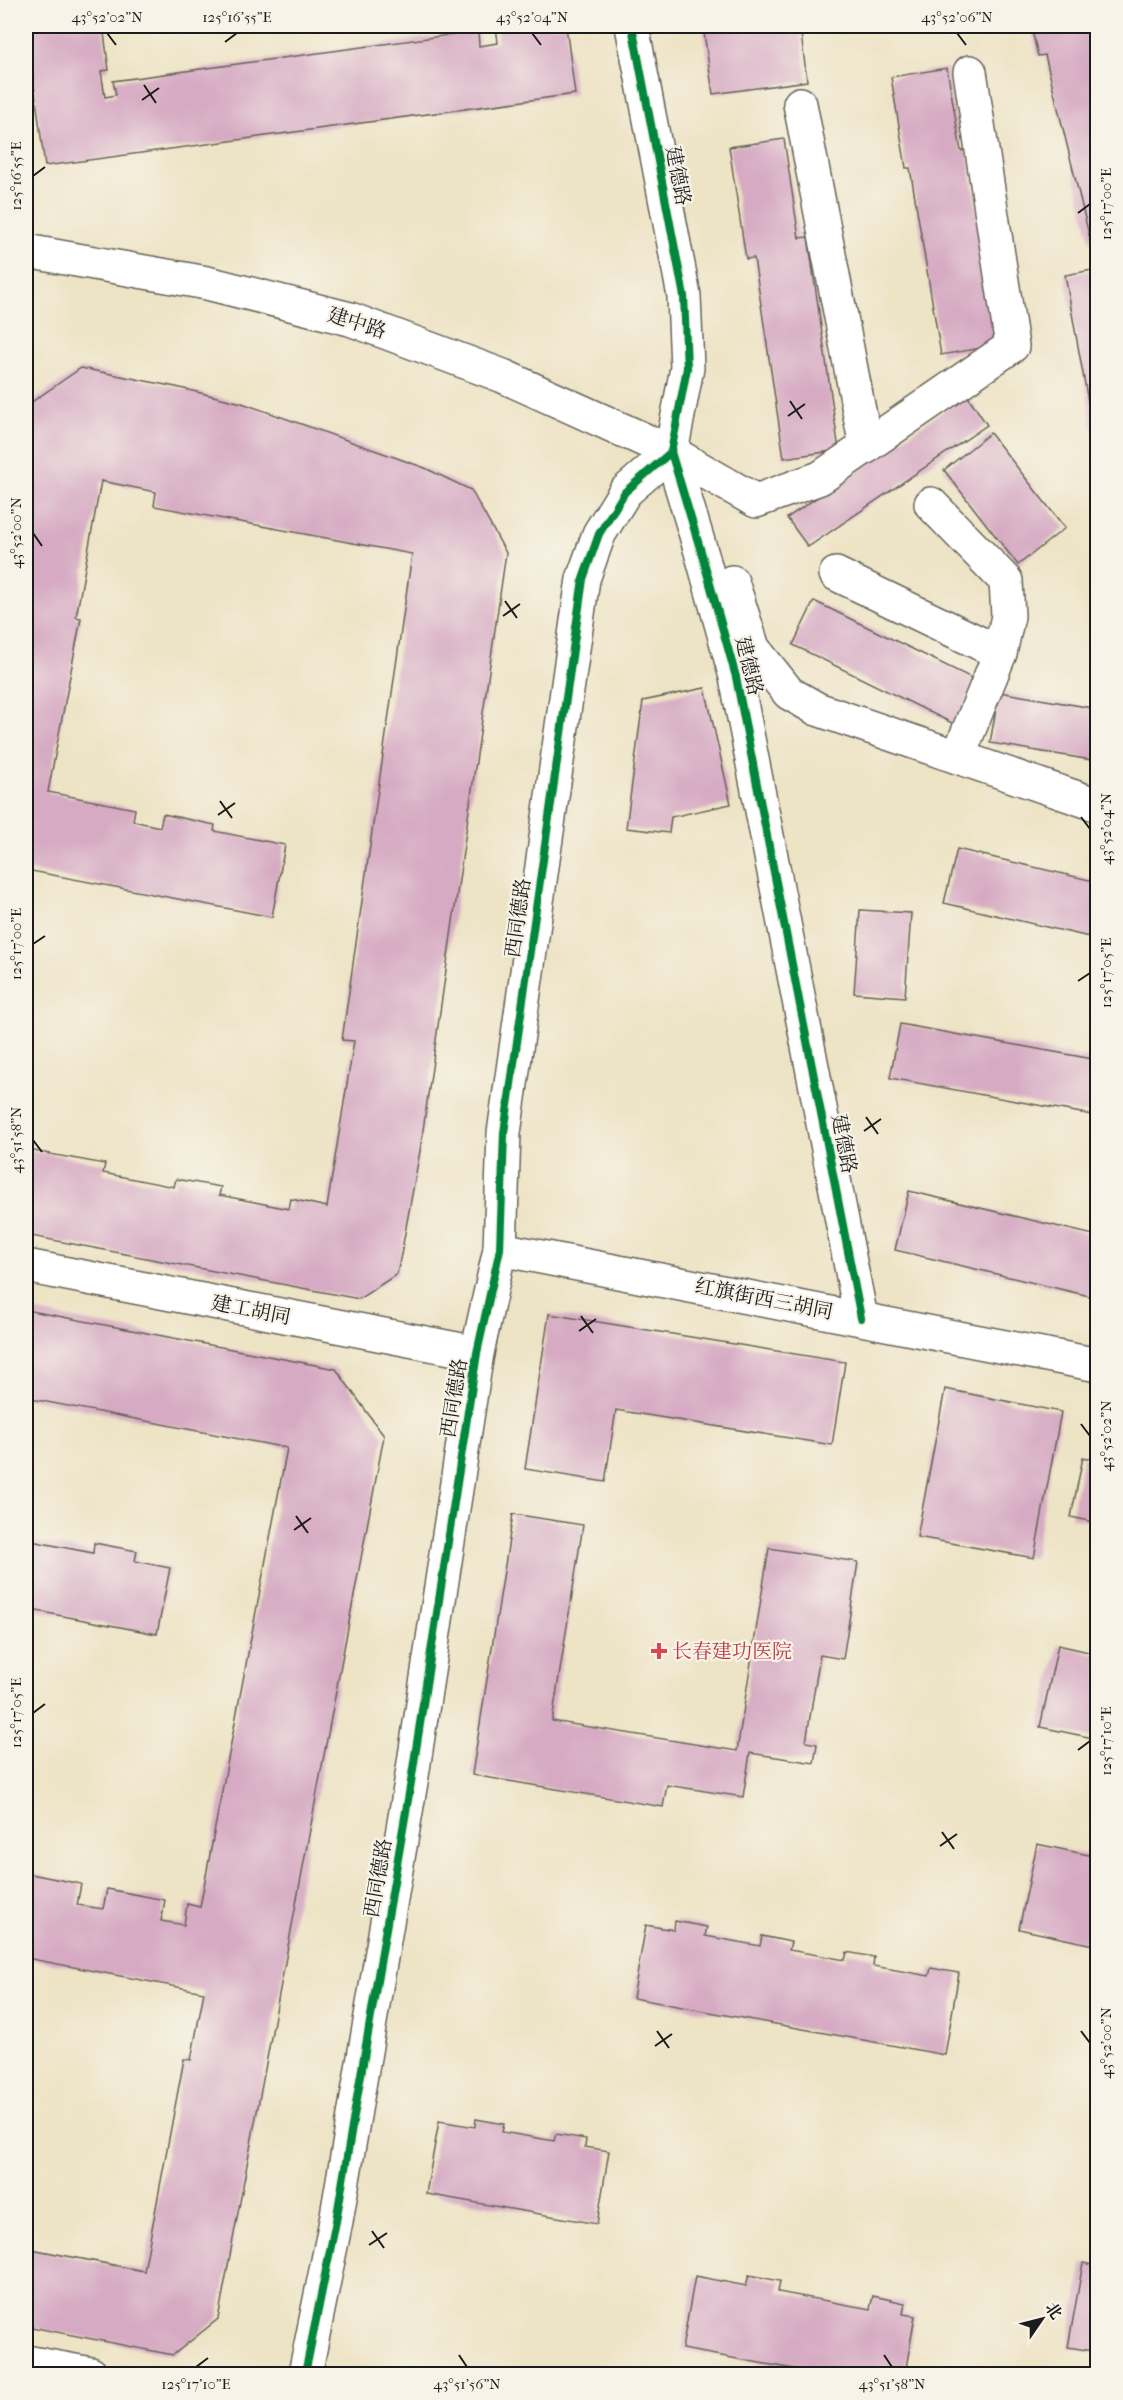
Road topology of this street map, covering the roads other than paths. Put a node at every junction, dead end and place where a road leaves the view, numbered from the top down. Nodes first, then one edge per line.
1 (633, 26) edge
2 (970, 72) dead end
3 (800, 104) dead end
4 (26, 250) edge
5 (866, 447) junction
6 (671, 452) junction
7 (931, 504) dead end
8 (836, 574) dead end
9 (999, 653) junction
10 (958, 757) junction
11 (1098, 805) edge
12 (501, 1249) junction
13 (26, 1266) edge
14 (861, 1318) junction
15 (477, 1353) junction
16 (1098, 1365) edge
17 (26, 2362) edge
18 (91, 2374) edge
19 (305, 2374) edge

1 - 6 street, 建德路
2 - 5 street, 建中路
3 - 5 street
4 - 6 street, 建中路
5 - 6 street, 建中路
6 - 10 street
6 - 12 street, 西同德路
6 - 14 street, 建德路
7 - 9 street
8 - 9 street
9 - 10 street
10 - 11 street
12 - 14 street, 红旗街西三胡同
12 - 15 street, 西同德路
13 - 15 street, 建工胡同
14 - 16 street, 红旗街西三胡同
15 - 19 street, 西同德路
17 - 18 street

